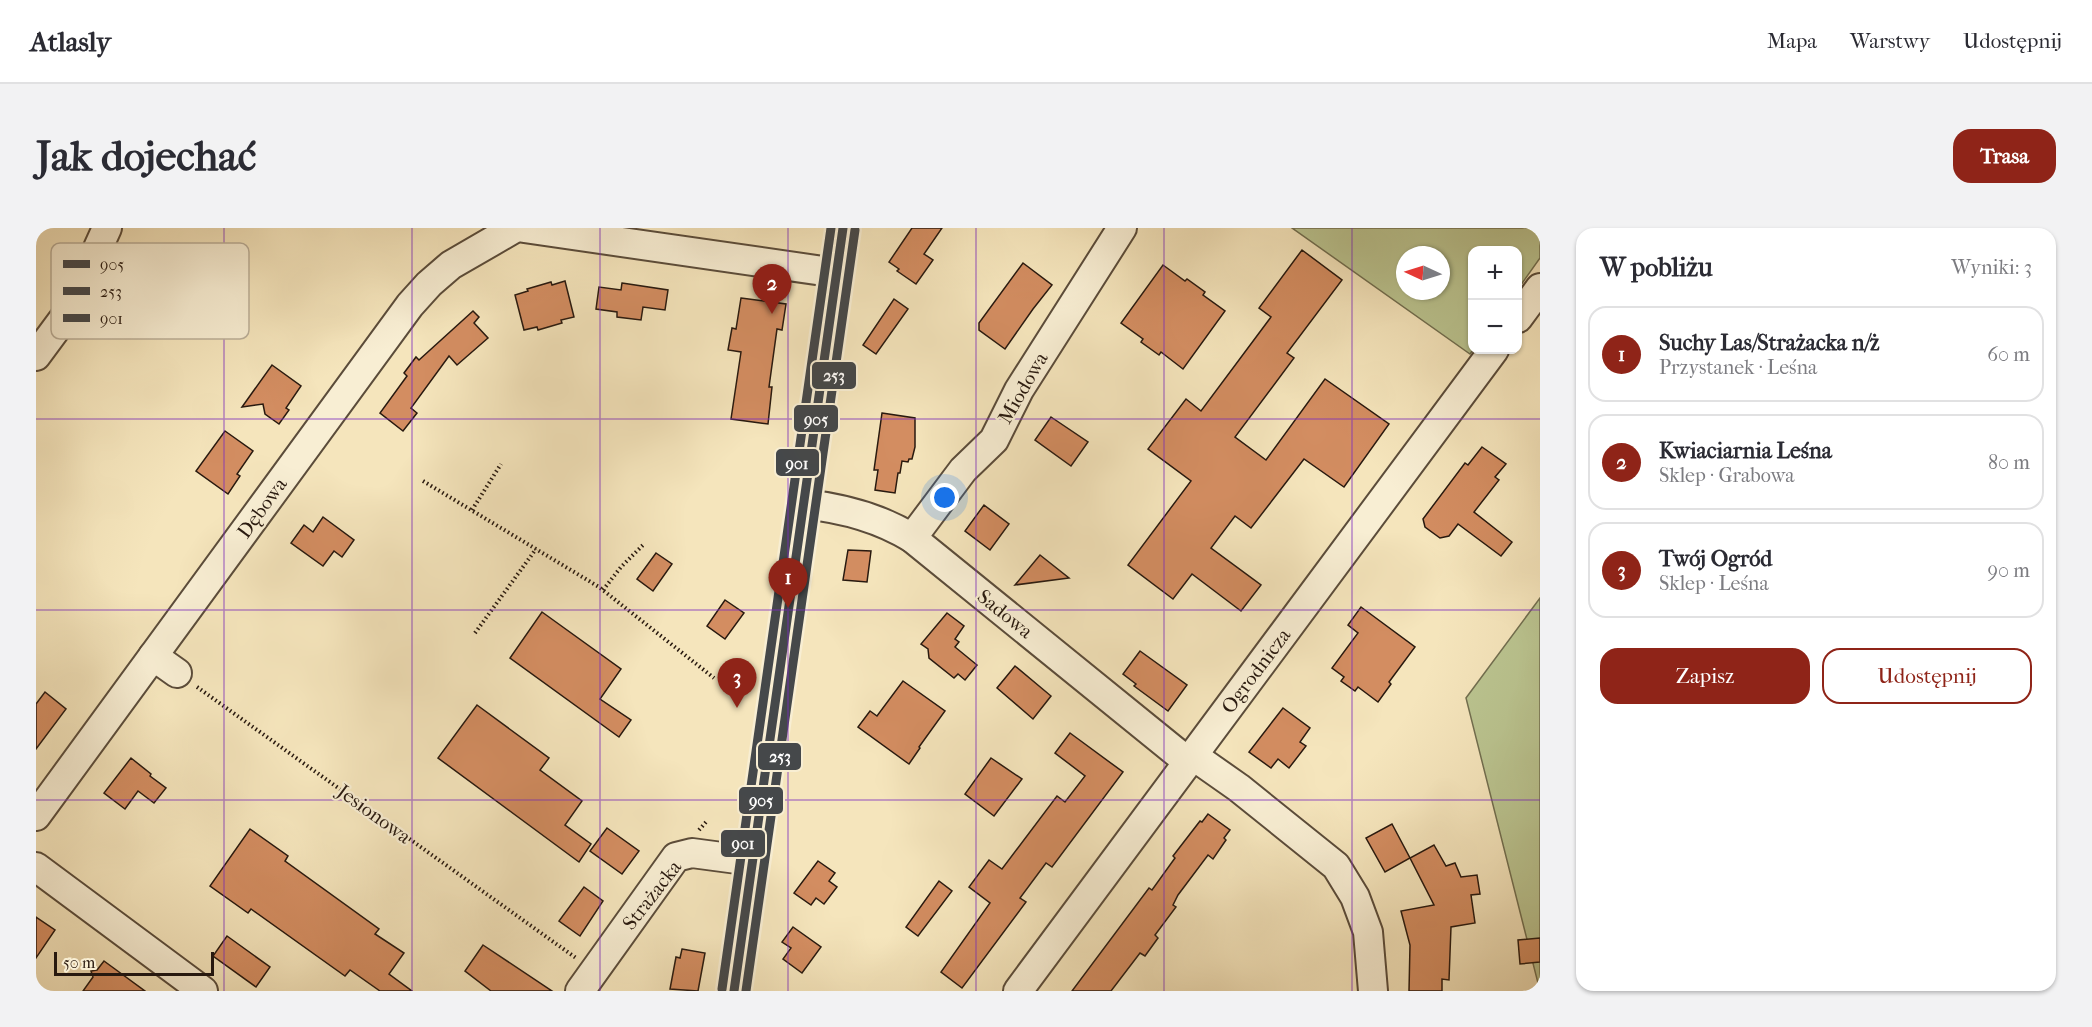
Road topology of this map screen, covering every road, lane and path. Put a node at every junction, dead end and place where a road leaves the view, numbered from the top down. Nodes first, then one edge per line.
1 (107, 228) edge
2 (515, 228) edge
3 (524, 228) edge
4 (843, 228) edge
5 (1122, 228) edge
6 (100, 243) edge
7 (837, 273) junction
8 (1540, 288) edge
9 (1522, 313) edge
10 (51, 336) edge
11 (1491, 354) edge
12 (36, 356) edge
13 (501, 464) dead end
14 (423, 481) dead end
15 (804, 504) junction
16 (472, 510) junction
17 (912, 538) junction
18 (644, 544) dead end
19 (536, 549) junction
20 (603, 590) junction
21 (475, 633) dead end
22 (153, 656) junction
23 (177, 673) joint
24 (714, 678) dead end
25 (1190, 758) junction
26 (36, 816) edge
27 (752, 861) junction
28 (36, 867) edge
29 (587, 981) edge
30 (203, 991) edge
31 (734, 991) edge
32 (1018, 991) edge
33 (1372, 991) edge

1 - 6 street
2 - 22 street, Dębowa
3 - 7 street
4 - 7 street
5 - 17 street, Miodowa
7 - 15 street
8 - 9 street
10 - 12 street
11 - 25 street, Ogrodnicza
13 - 16 path
14 - 16 path
15 - 17 street, Sadowa
15 - 27 street
16 - 19 path
17 - 25 street, Sadowa
18 - 20 path
19 - 20 path
19 - 21 path
20 - 24 path
22 - 23 street
22 - 26 street, Dębowa
23 - 29 path, Jesionowa
25 - 32 street, Ogrodnicza
25 - 33 street, Sadowa
27 - 29 street, Strażacka
27 - 31 street
28 - 30 street

